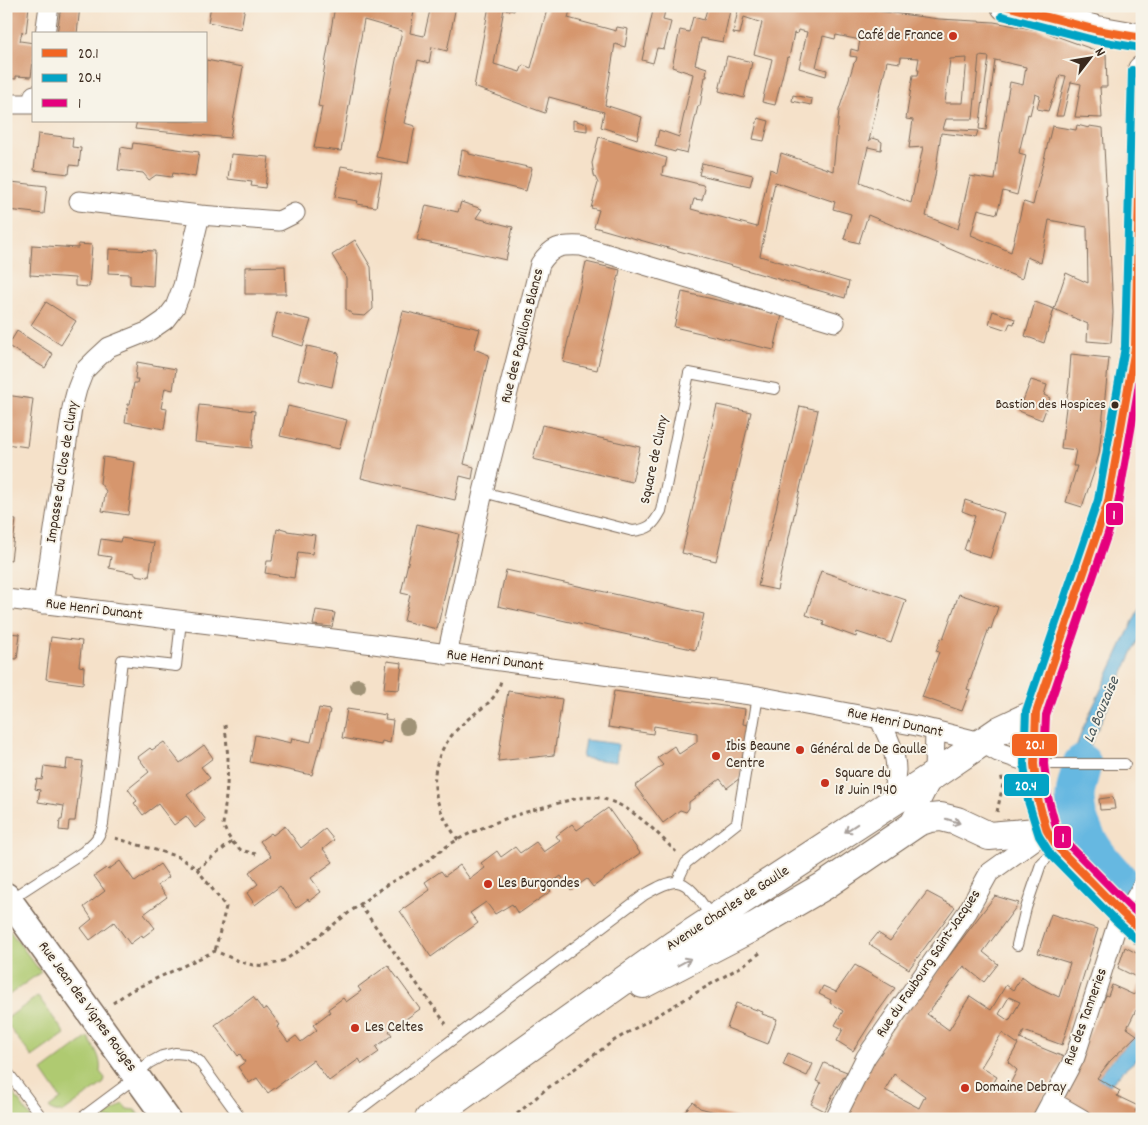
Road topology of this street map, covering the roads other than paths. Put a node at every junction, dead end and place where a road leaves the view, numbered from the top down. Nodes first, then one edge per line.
1 (49, 6) edge
2 (1005, 6) edge
3 (44, 32) edge
4 (1142, 38) edge
5 (1142, 70) edge
6 (6, 104) edge
7 (32, 104) edge
8 (79, 201) dead end
9 (294, 213) dead end
10 (200, 215) junction
11 (836, 322) dead end
12 (1138, 349) edge
13 (775, 389) dead end
14 (483, 492) junction
15 (6, 598) edge
16 (43, 604) junction
17 (181, 621) junction
18 (447, 655) junction
19 (758, 696) junction
20 (1036, 713) junction
21 (879, 718) junction
22 (935, 730) junction
23 (982, 742) junction
24 (1034, 764) junction
25 (1125, 764) dead end
26 (934, 775) junction
27 (892, 802) junction
28 (908, 828) junction
29 (1052, 839) junction
30 (1142, 878) edge
31 (677, 882) junction
32 (8, 898) edge
33 (1129, 900) junction
34 (712, 919) junction
35 (1142, 931) edge
36 (1017, 945) dead end
37 (6, 1070) edge
38 (136, 1075) junction
39 (1051, 1100) junction
40 (43, 1119) edge
41 (80, 1119) edge
42 (167, 1119) edge
43 (241, 1119) edge
44 (347, 1119) edge
45 (429, 1119) edge
46 (457, 1119) edge
47 (835, 1119) edge
48 (1042, 1119) edge
49 (1082, 1119) edge

1 - 3 street
2 - 4 main road
5 - 12 main road
6 - 7 street
8 - 10 street
9 - 10 street
10 - 16 street, Impasse du Clos de Cluny
11 - 14 street, Rue des Papillons Blancs
12 - 20 main road
13 - 14 lane, Square de Cluny
14 - 18 street, Rue des Papillons Blancs
15 - 16 street, Rue Henri Dunant
16 - 17 street, Rue Henri Dunant
17 - 18 street, Rue Henri Dunant
17 - 32 lane
18 - 19 street, Rue Henri Dunant
19 - 21 street, Rue Henri Dunant
19 - 31 lane
20 - 23 main road, Avenue Charles de Gaulle
20 - 24 main road
21 - 22 street, Rue Henri Dunant
21 - 27 street
22 - 23 street, Rue Henri Dunant
22 - 26 street
23 - 24 street, Rue Henri Dunant
23 - 26 main road, Avenue Charles de Gaulle
24 - 25 lane
24 - 29 main road
26 - 27 main road, Avenue Charles de Gaulle
26 - 28 street
27 -> 34 main road, Avenue Charles de Gaulle
28 -> 29 main road, Avenue Charles de Gaulle
46 -> 28 main road, Avenue Charles de Gaulle
29 - 33 main road
29 - 36 lane
29 - 47 street, Rue du Faubourg Saint-Jacques
30 - 33 lane
31 - 34 lane
31 - 44 lane
32 - 38 street, Rue Jean des Vignes Rouges
33 - 35 main road
33 - 39 street, Rue des Tanneries
34 - 45 main road, Avenue Charles de Gaulle
37 - 40 lane
38 - 41 lane
38 - 42 street, Rue Jean des Vignes Rouges
38 - 43 lane
39 - 48 street, Rue des Tanneries
39 - 49 street

